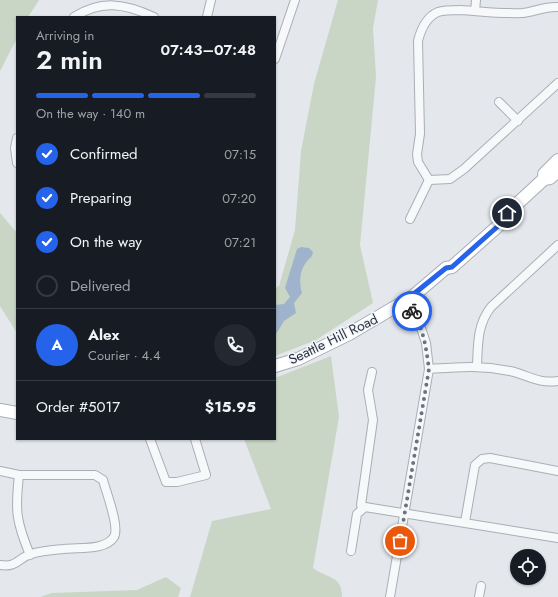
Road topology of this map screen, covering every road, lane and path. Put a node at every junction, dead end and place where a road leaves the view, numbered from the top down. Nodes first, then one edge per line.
1 (100, 0) edge
2 (211, 0) edge
3 (295, 0) edge
4 (476, 0) edge
5 (558, 7) edge
6 (475, 11) junction
7 (75, 16) edge
8 (152, 16) edge
9 (207, 16) edge
10 (276, 55) edge
11 (558, 83) edge
12 (499, 102) dead end
13 (518, 121) junction
14 (16, 143) edge
15 (16, 156) edge
16 (558, 160) edge
17 (558, 171) edge
18 (544, 179) junction
19 (429, 180) junction
20 (410, 219) dead end
21 (558, 245) edge
22 (405, 301) junction
23 (276, 366) edge
24 (477, 366) junction
25 (429, 369) junction
26 (372, 372) dead end
27 (558, 381) edge
28 (0, 404) edge
29 (16, 406) edge
30 (0, 410) edge
31 (16, 413) edge
32 (150, 440) edge
33 (195, 440) edge
34 (0, 471) edge
35 (558, 471) edge
36 (19, 475) junction
37 (363, 506) junction
38 (404, 513) junction
39 (465, 522) junction
40 (558, 538) edge
41 (351, 550) dead end
42 (30, 555) junction
43 (0, 565) edge
44 (481, 586) dead end
45 (390, 597) edge
46 (479, 597) edge

1 - 7 street
1 - 8 street
2 - 9 street
3 - 10 street
4 - 6 street
5 - 6 street
6 - 19 street
11 - 13 street
12 - 13 street
13 - 19 street
14 - 15 street
16 - 18 main road, Seattle Hill Road
17 - 18 main road, Seattle Hill Road
18 - 22 main road, Seattle Hill Road
19 - 20 street
21 - 24 street
22 - 23 main road, Seattle Hill Road
22 - 25 street
24 - 25 street
24 - 27 street
25 - 38 street
26 - 37 street
28 - 29 main road
30 - 31 main road
32 - 33 street
34 - 36 street
35 - 39 street
36 - 42 street
36 - 42 street
37 - 38 street
37 - 41 street
38 - 39 street
38 - 45 street
39 - 40 street
42 - 43 street
44 - 46 street

